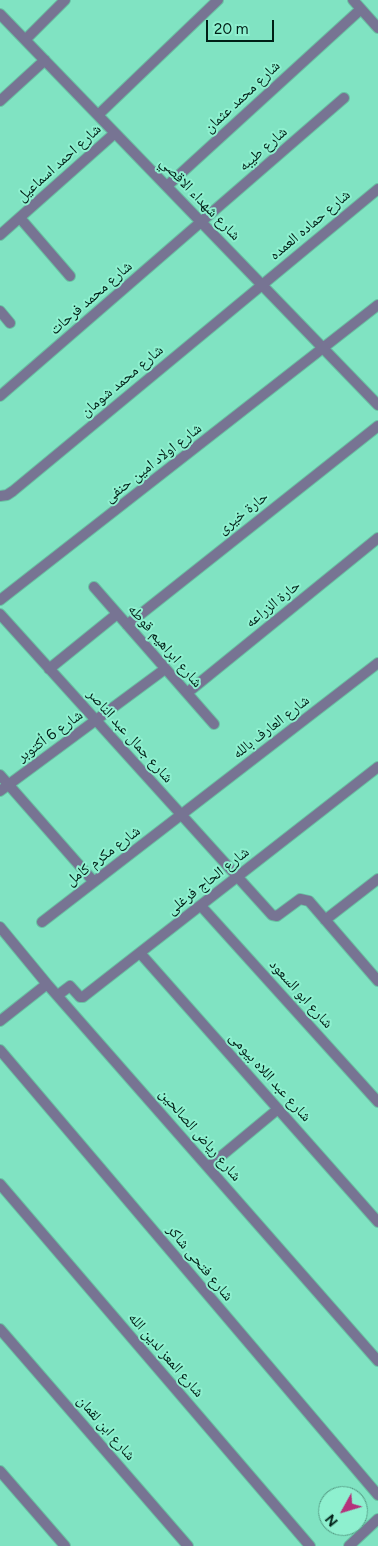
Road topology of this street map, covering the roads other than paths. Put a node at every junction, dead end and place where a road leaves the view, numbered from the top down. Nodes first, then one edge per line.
1 (65, 0) edge
2 (218, 0) edge
3 (353, 0) edge
4 (361, 9) junction
5 (0, 14) edge
6 (378, 28) edge
7 (26, 40) junction
8 (45, 60) junction
9 (344, 98) dead end
10 (0, 101) edge
11 (98, 115) junction
12 (115, 134) junction
13 (167, 186) junction
14 (378, 189) edge
15 (20, 218) junction
16 (201, 222) junction
17 (0, 235) edge
18 (70, 276) dead end
19 (261, 285) junction
20 (378, 305) edge
21 (0, 312) edge
22 (10, 323) dead end
23 (324, 349) junction
24 (0, 396) edge
25 (378, 405) edge
26 (378, 426) edge
27 (0, 496) edge
28 (378, 538) edge
29 (94, 587) dead end
30 (0, 600) edge
31 (0, 614) edge
32 (118, 614) junction
33 (127, 625) junction
34 (378, 663) edge
35 (49, 669) junction
36 (165, 669) junction
37 (187, 693) junction
38 (96, 720) junction
39 (214, 724) dead end
40 (378, 767) edge
41 (0, 775) edge
42 (4, 788) edge
43 (182, 815) junction
44 (238, 877) junction
45 (378, 879) edge
46 (94, 882) junction
47 (201, 906) junction
48 (325, 920) junction
49 (42, 922) dead end
50 (0, 927) edge
51 (140, 953) junction
52 (378, 981) edge
53 (47, 984) junction
54 (58, 995) junction
55 (0, 1021) edge
56 (0, 1050) edge
57 (378, 1102) edge
58 (278, 1109) junction
59 (208, 1167) junction
60 (0, 1184) edge
61 (378, 1222) edge
62 (0, 1329) edge
63 (378, 1361) edge
64 (2, 1478) edge
65 (378, 1495) edge
66 (378, 1519) edge
67 (63, 1546) edge
68 (188, 1546) edge
69 (310, 1546) edge
70 (348, 1546) edge

1 - 7 street
2 - 11 street
3 - 4 street
4 - 6 street
4 - 13 street, شارع محمد عثمان
5 - 7 street, شارع شهداء الاقصي
7 - 8 street, شارع شهداء الاقصي
8 - 10 street
8 - 11 street, شارع شهداء الاقصي
9 - 16 street, شارع طيبه
11 - 12 street, شارع شهداء الاقصي
12 - 13 street, شارع شهداء الاقصي
12 - 15 street, شارع احمد اسماعيل
13 - 16 street, شارع شهداء الاقصي
14 - 19 street, شارع حماده العمده
15 - 17 street, شارع احمد اسماعيل
15 - 18 street
16 - 19 street, شارع شهداء الاقصي
16 - 24 street, شارع محمد فرحات
19 - 23 street, شارع شهداء الاقصي
19 - 27 street, شارع محمد شومان
20 - 23 street, شارع اولاد امين حنفى
21 - 22 street
23 - 25 street, شارع شهداء الاقصي
23 - 30 street, شارع اولاد امين حنفى
26 - 33 street, حارة خيرى
28 - 37 street, حارة الزراعه
29 - 32 street, شارع ابراهيم قوطه
31 - 35 street, شارع جمال عبد الناصر
32 - 33 street, شارع ابراهيم قوطه
32 - 35 street
33 - 36 street, شارع ابراهيم قوطه
34 - 43 street, شارع العارف بالله
35 - 38 street, شارع جمال عبد الناصر
36 - 37 street, شارع ابراهيم قوطه
36 - 38 street, شارع 6 أكتوبر
37 - 39 street, شارع ابراهيم قوطه
38 - 42 street, شارع 6 أكتوبر
38 - 43 street, شارع جمال عبد الناصر
40 - 44 street, شارع الحاج فرغلى
41 - 42 street
42 - 46 street
43 - 44 street, شارع جمال عبد الناصر
43 - 46 street, شارع مكرم كامل
44 - 47 street, شارع الحاج فرغلى
44 - 48 street, شارع جمال عبد الناصر
45 - 48 street
46 - 49 street, شارع مكرم كامل
47 - 51 street, شارع الحاج فرغلى
47 - 57 street, شارع ابو السعود
48 - 52 street
50 - 53 street, شارع رياض الصالحين
51 - 54 street, شارع الحاج فرغلى
51 - 58 street, شارع عبد اللاه بيومى
53 - 54 street, شارع رياض الصالحين
53 - 55 street
54 - 59 street, شارع رياض الصالحين
56 - 65 street, شارع فتحى شاكر
58 - 59 street
58 - 61 street, شارع عبد اللاه بيومى
59 - 63 street, شارع رياض الصالحين
60 - 69 street, شارع المعز لدين الله
62 - 68 street, شارع ابن لقمان
64 - 67 street
66 - 70 street

